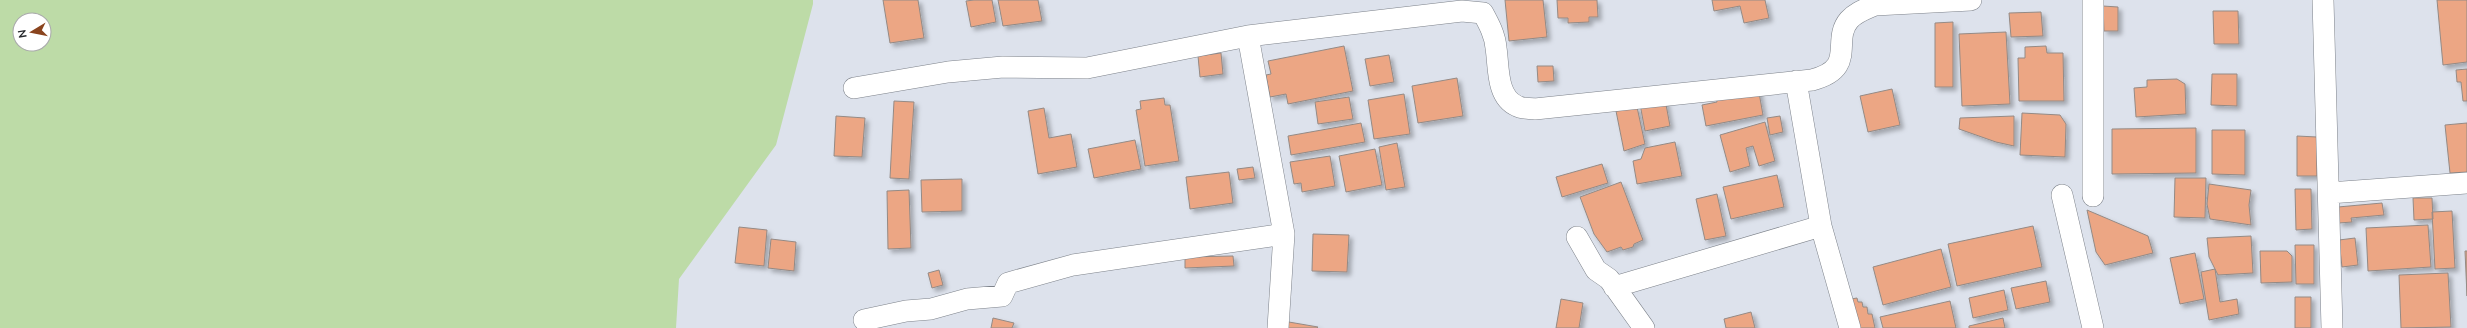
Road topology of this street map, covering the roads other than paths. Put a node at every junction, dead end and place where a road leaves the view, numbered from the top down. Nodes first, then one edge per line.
1 (1971, 0) edge
2 (2093, 0) edge
3 (2323, 0) edge
4 (1248, 36) junction
5 (1796, 81) junction
6 (854, 88) dead end
7 (2467, 183) edge
8 (2329, 193) junction
9 (2062, 195) dead end
10 (2093, 196) dead end
11 (1821, 226) junction
12 (1284, 234) junction
13 (1577, 237) dead end
14 (1614, 287) junction
15 (864, 320) dead end
16 (1278, 328) edge
17 (1644, 328) edge
18 (1850, 328) edge
19 (2093, 328) edge
20 (2332, 328) edge

1 - 5 street
2 - 10 street
3 - 8 street
4 - 5 street
4 - 6 street
4 - 12 street
5 - 11 street
7 - 8 street
8 - 20 street
9 - 19 street
11 - 14 street
11 - 18 street
12 - 15 street
12 - 16 street
13 - 14 street
14 - 17 street

